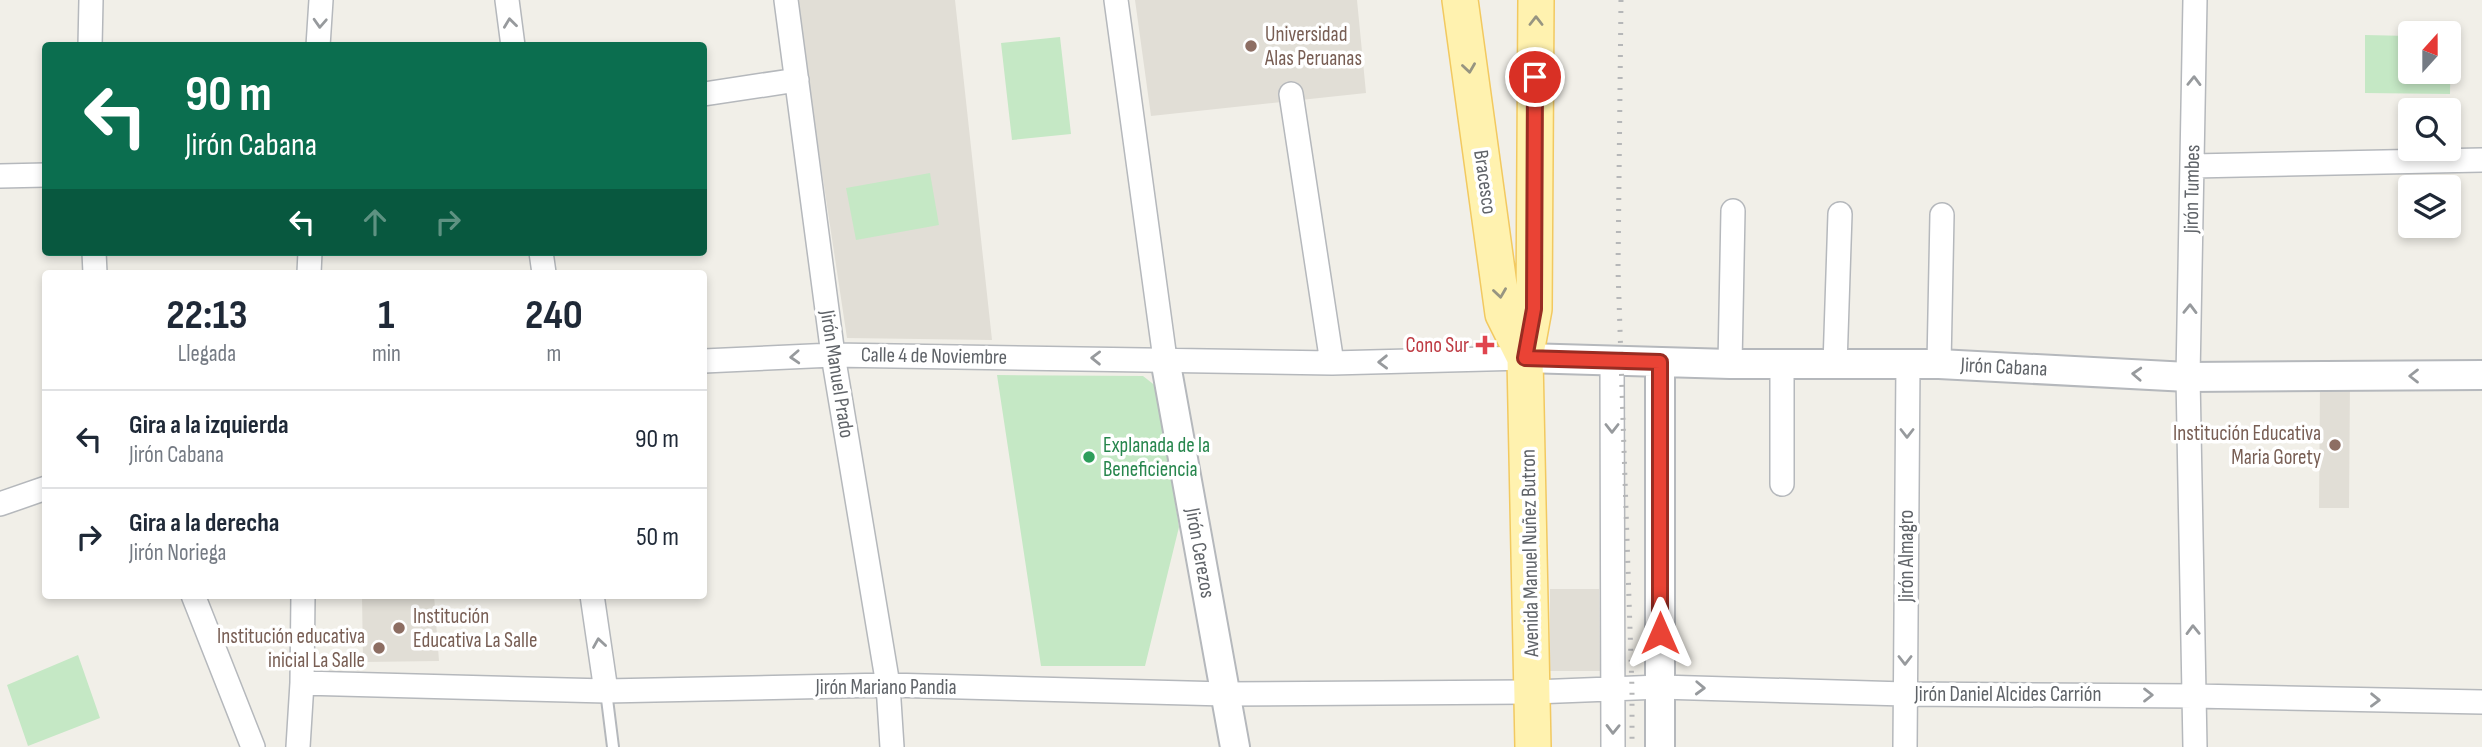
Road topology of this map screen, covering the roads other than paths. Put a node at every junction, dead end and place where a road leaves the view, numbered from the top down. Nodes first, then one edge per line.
1 (91, 0) edge
2 (321, 0) edge
3 (507, 0) edge
4 (786, 0) edge
5 (1116, 0) edge
6 (1460, 0) edge
7 (1536, 0) edge
8 (2196, 0) edge
9 (90, 42) edge
10 (318, 42) edge
11 (512, 42) edge
12 (797, 80) junction
13 (707, 94) edge
14 (1291, 94) dead end
15 (2482, 160) edge
16 (2193, 166) junction
17 (0, 176) edge
18 (42, 176) edge
19 (1733, 211) dead end
20 (1840, 215) dead end
21 (1942, 215) dead end
22 (833, 355) junction
23 (1525, 358) junction
24 (1164, 359) junction
25 (1612, 360) junction
26 (707, 361) edge
27 (1660, 362) junction
28 (1332, 363) junction
29 (1908, 364) junction
30 (1939, 364) junction
31 (1730, 365) junction
32 (1782, 365) junction
33 (1835, 365) junction
34 (2482, 375) edge
35 (2188, 377) junction
36 (1782, 484) dead end
37 (42, 489) edge
38 (0, 504) edge
39 (195, 599) edge
40 (303, 599) edge
41 (593, 599) edge
42 (302, 683) junction
43 (888, 685) junction
44 (1660, 687) junction
45 (1613, 689) junction
46 (606, 691) junction
47 (1534, 692) junction
48 (1225, 694) junction
49 (1905, 694) junction
50 (2195, 696) junction
51 (2482, 702) edge
52 (253, 747) edge
53 (298, 747) edge
54 (613, 747) edge
55 (892, 747) edge
56 (1235, 747) edge
57 (1533, 747) edge
58 (1613, 747) edge
59 (1660, 747) edge
60 (1905, 747) edge
61 (2195, 747) edge

1 - 9 street
2 -> 10 street
11 -> 3 street
4 - 12 street, Jirón Manuel Prado
5 - 24 street
6 -> 23 main road, Bracesco
23 -> 7 main road
16 -> 8 street, Jirón Tumbes
12 - 13 street
12 - 22 street, Jirón Manuel Prado
14 - 28 street
15 - 16 street
35 -> 16 street, Jirón Tumbes
17 - 18 street
19 - 31 street
20 - 33 street
21 - 30 street
24 -> 22 street, Calle 4 de Noviembre
22 -> 26 street, Calle 4 de Noviembre
22 - 43 street, Jirón Manuel Prado
23 - 25 street, Jirón Cabana
23 -> 28 street, Calle 4 de Noviembre
23 - 47 main road, Avenida Manuel Nuñez Butron
24 - 28 street, Calle 4 de Noviembre
24 - 48 street, Jirón Cerezos
25 - 27 street, Jirón Cabana
25 -> 45 street
27 - 31 street, Jirón Cabana
27 - 44 street
29 - 30 street, Jirón Cabana
29 - 33 street, Jirón Cabana
29 -> 49 street, Jirón Almagro
35 -> 30 street, Jirón Cabana
31 - 32 street, Jirón Cabana
32 - 33 street, Jirón Cabana
32 - 36 street
34 -> 35 street, Jirón Cabana
50 -> 35 street, Jirón Tumbes
37 - 38 street
39 - 52 street
40 - 42 street
46 -> 41 street
42 - 46 street, Jirón Mariano Pandia
42 - 53 street
43 - 46 street, Jirón Mariano Pandia
43 - 48 street, Jirón Mariano Pandia
43 - 55 street, Jirón Manuel Prado
44 - 45 street, Jirón Daniel Alcides Carrión
44 -> 49 street, Jirón Daniel Alcides Carrión
44 - 59 street
45 - 47 street, Jirón Daniel Alcides Carrión
45 -> 58 street
46 - 54 lane
47 - 48 street, Jirón Mariano Pandia
47 - 57 main road, Avenida Manuel Nuñez Butron
48 - 56 street, Jirón Cerezos
49 -> 50 street, Jirón Daniel Alcides Carrión
49 - 60 street, Jirón Almagro
50 -> 51 street, Jirón Daniel Alcides Carrión
50 - 61 street, Jirón Tumbes

